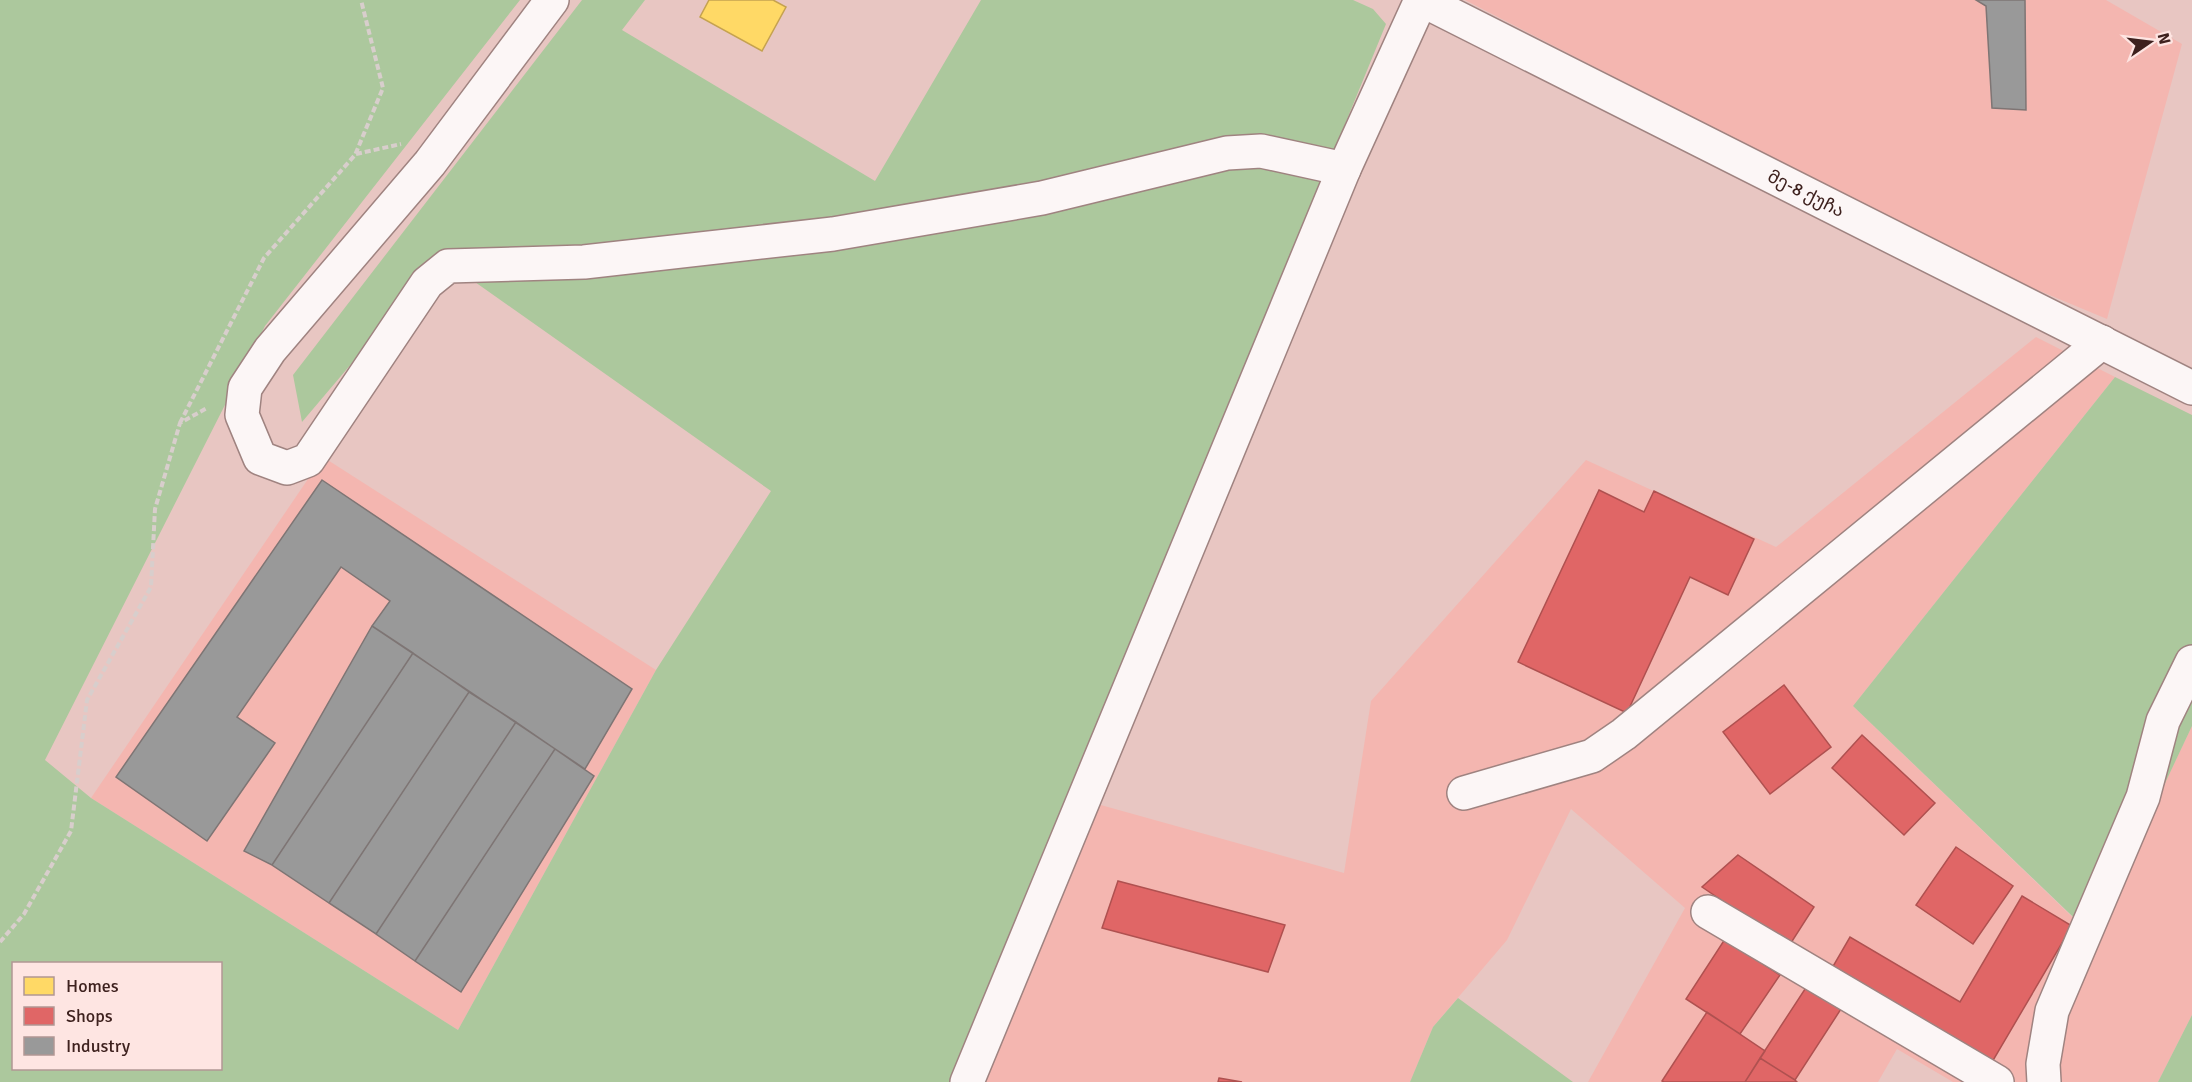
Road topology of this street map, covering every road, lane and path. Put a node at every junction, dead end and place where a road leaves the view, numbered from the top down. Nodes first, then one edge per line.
1 (361, 0) edge
2 (552, 0) edge
3 (1421, 0) edge
4 (1344, 170) junction
5 (2102, 342) junction
6 (245, 388) junction
7 (2192, 388) edge
8 (180, 423) junction
9 (2192, 662) edge
10 (1464, 793) dead end
11 (1708, 912) dead end
12 (0, 942) edge
13 (967, 1082) edge
14 (1998, 1082) edge
15 (2044, 1082) edge

1 - 8 path
2 - 6 street
3 - 4 street
3 - 5 street, მე-8 ქუჩა
4 - 6 street
4 - 13 street
5 - 7 street, მე-8 ქუჩა
5 - 10 street
6 - 8 path
8 - 12 path
9 - 15 street
11 - 14 street

